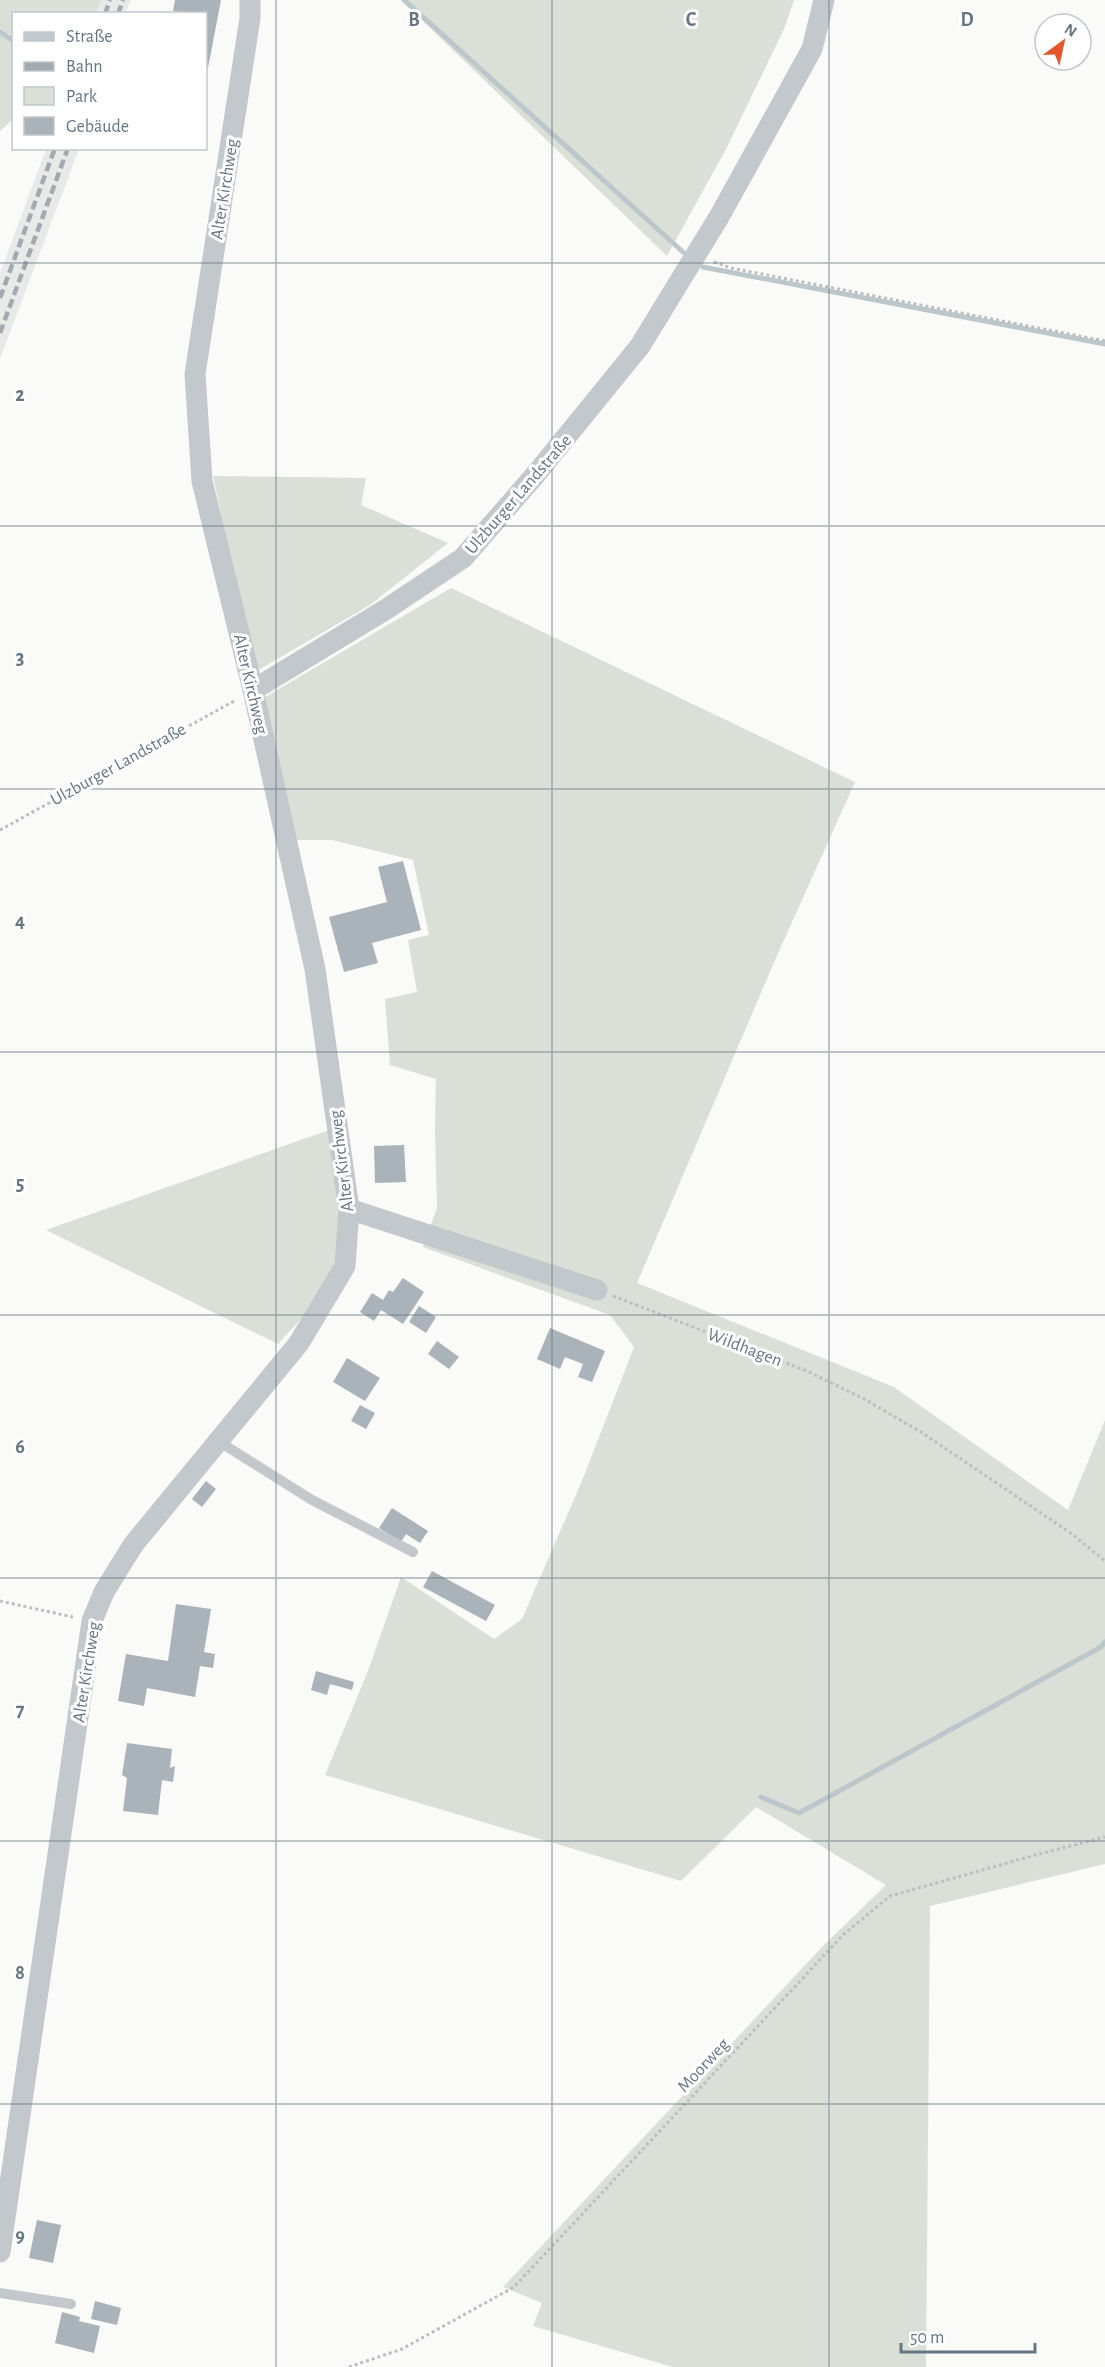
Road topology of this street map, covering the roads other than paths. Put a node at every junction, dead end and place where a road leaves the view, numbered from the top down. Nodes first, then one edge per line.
1 (250, 0) edge
2 (824, 0) edge
3 (253, 690) junction
4 (349, 1209) junction
5 (597, 1290) road end
6 (218, 1442) junction
7 (413, 1552) dead end
8 (0, 2252) edge
9 (0, 2293) edge
10 (71, 2304) dead end

1 - 3 street, Alter Kirchweg
2 - 3 street, Ulzburger Landstraße
3 - 4 street, Alter Kirchweg
4 - 5 street
4 - 6 street, Alter Kirchweg
6 - 7 lane
6 - 8 street, Alter Kirchweg
9 - 10 lane

